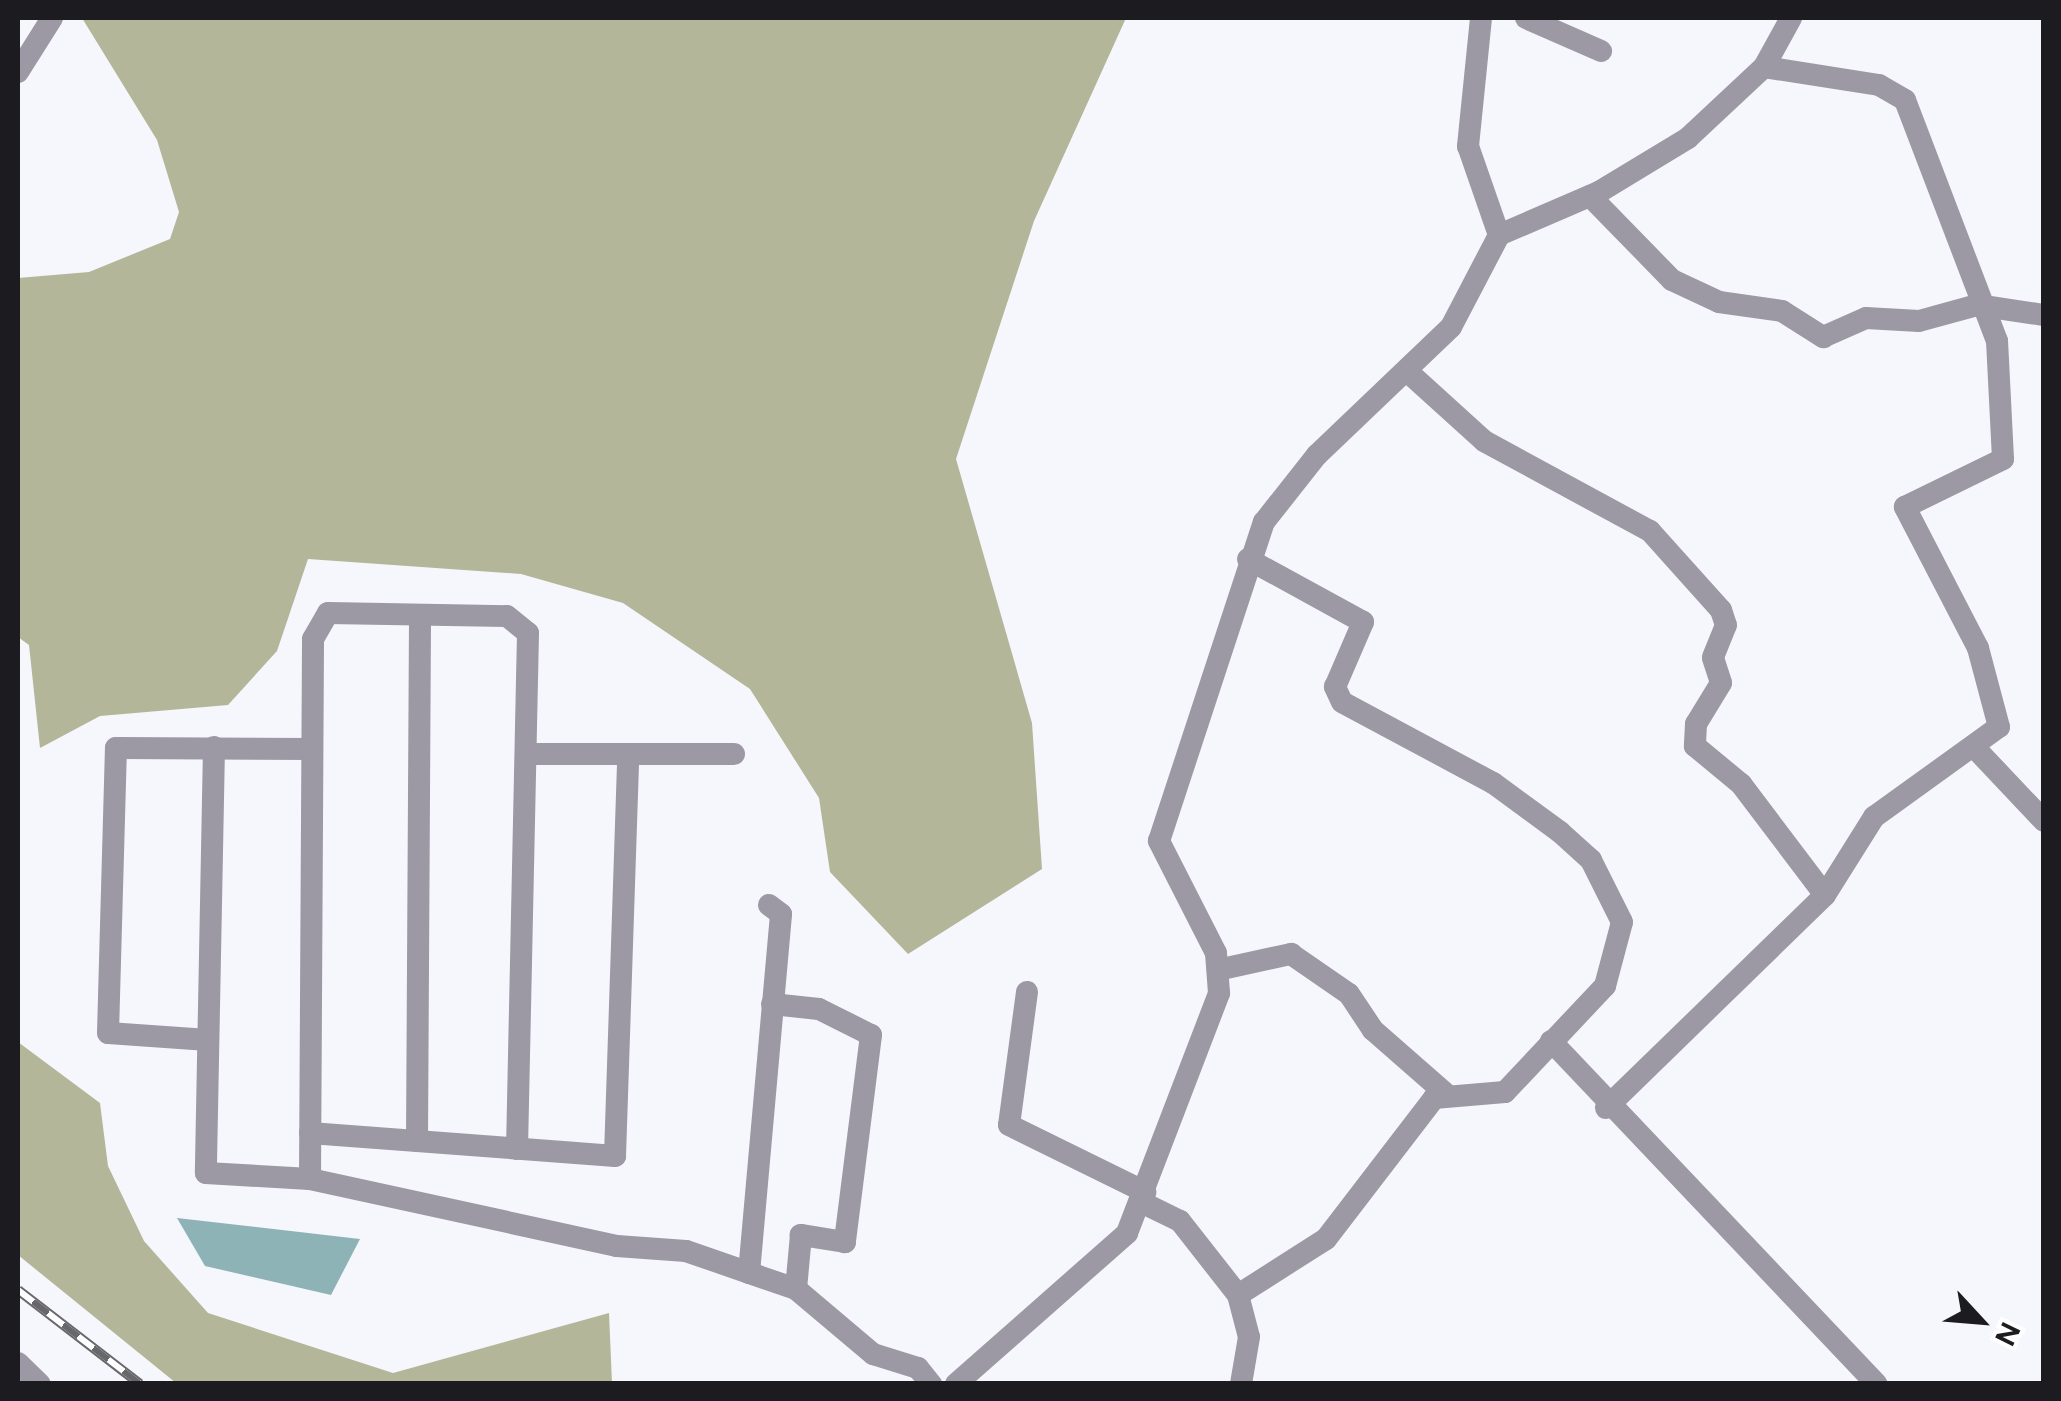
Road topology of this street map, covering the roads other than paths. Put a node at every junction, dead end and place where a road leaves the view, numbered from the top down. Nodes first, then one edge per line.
1 (52, 18) edge
2 (1481, 18) edge
3 (1526, 18) edge
4 (1791, 18) edge
5 (1600, 51) dead end
6 (1764, 68) junction
7 (18, 72) edge
8 (1590, 196) junction
9 (1499, 235) junction
10 (1977, 305) junction
11 (2044, 315) edge
12 (1408, 372) junction
13 (1248, 559) junction
14 (420, 616) junction
15 (214, 747) junction
16 (310, 748) junction
17 (1975, 748) junction
18 (528, 754) junction
19 (734, 754) dead end
20 (628, 755) junction
21 (2044, 821) edge
22 (1825, 895) junction
23 (769, 905) dead end
24 (1222, 969) junction
25 (1027, 992) dead end
26 (772, 1004) junction
27 (208, 1040) junction
28 (1551, 1041) junction
29 (1445, 1093) junction
30 (1606, 1108) junction
31 (310, 1133) junction
32 (418, 1142) junction
33 (517, 1148) junction
34 (310, 1179) junction
35 (1143, 1197) junction
36 (749, 1273) junction
37 (796, 1289) junction
38 (1238, 1295) junction
39 (18, 1363) edge
40 (40, 1384) edge
41 (931, 1384) edge
42 (956, 1384) edge
43 (1241, 1384) edge
44 (1877, 1384) edge

1 - 7 street
2 - 9 street
3 - 5 street
4 - 6 street
6 - 8 street
6 - 10 street
8 - 9 street
8 - 10 street
9 - 12 street
10 - 11 street
10 - 17 street
12 - 13 street
12 - 22 street
13 - 24 street
13 - 28 street
14 - 16 street
14 - 18 street
14 - 32 street
15 - 16 street
15 - 27 street
15 - 27 street
16 - 31 street
17 - 21 street
17 - 22 street
18 - 20 street
18 - 33 street
19 - 20 street
20 - 33 street
22 - 30 street
23 - 26 street
24 - 29 street
24 - 35 street
25 - 35 street
26 - 36 street
26 - 37 street
27 - 34 street
28 - 29 street
28 - 30 street
29 - 38 street
30 - 44 street
31 - 32 street
31 - 34 street
32 - 33 street
34 - 36 street
35 - 38 street
35 - 42 street
36 - 37 street
37 - 41 street
38 - 43 street
39 - 40 street

